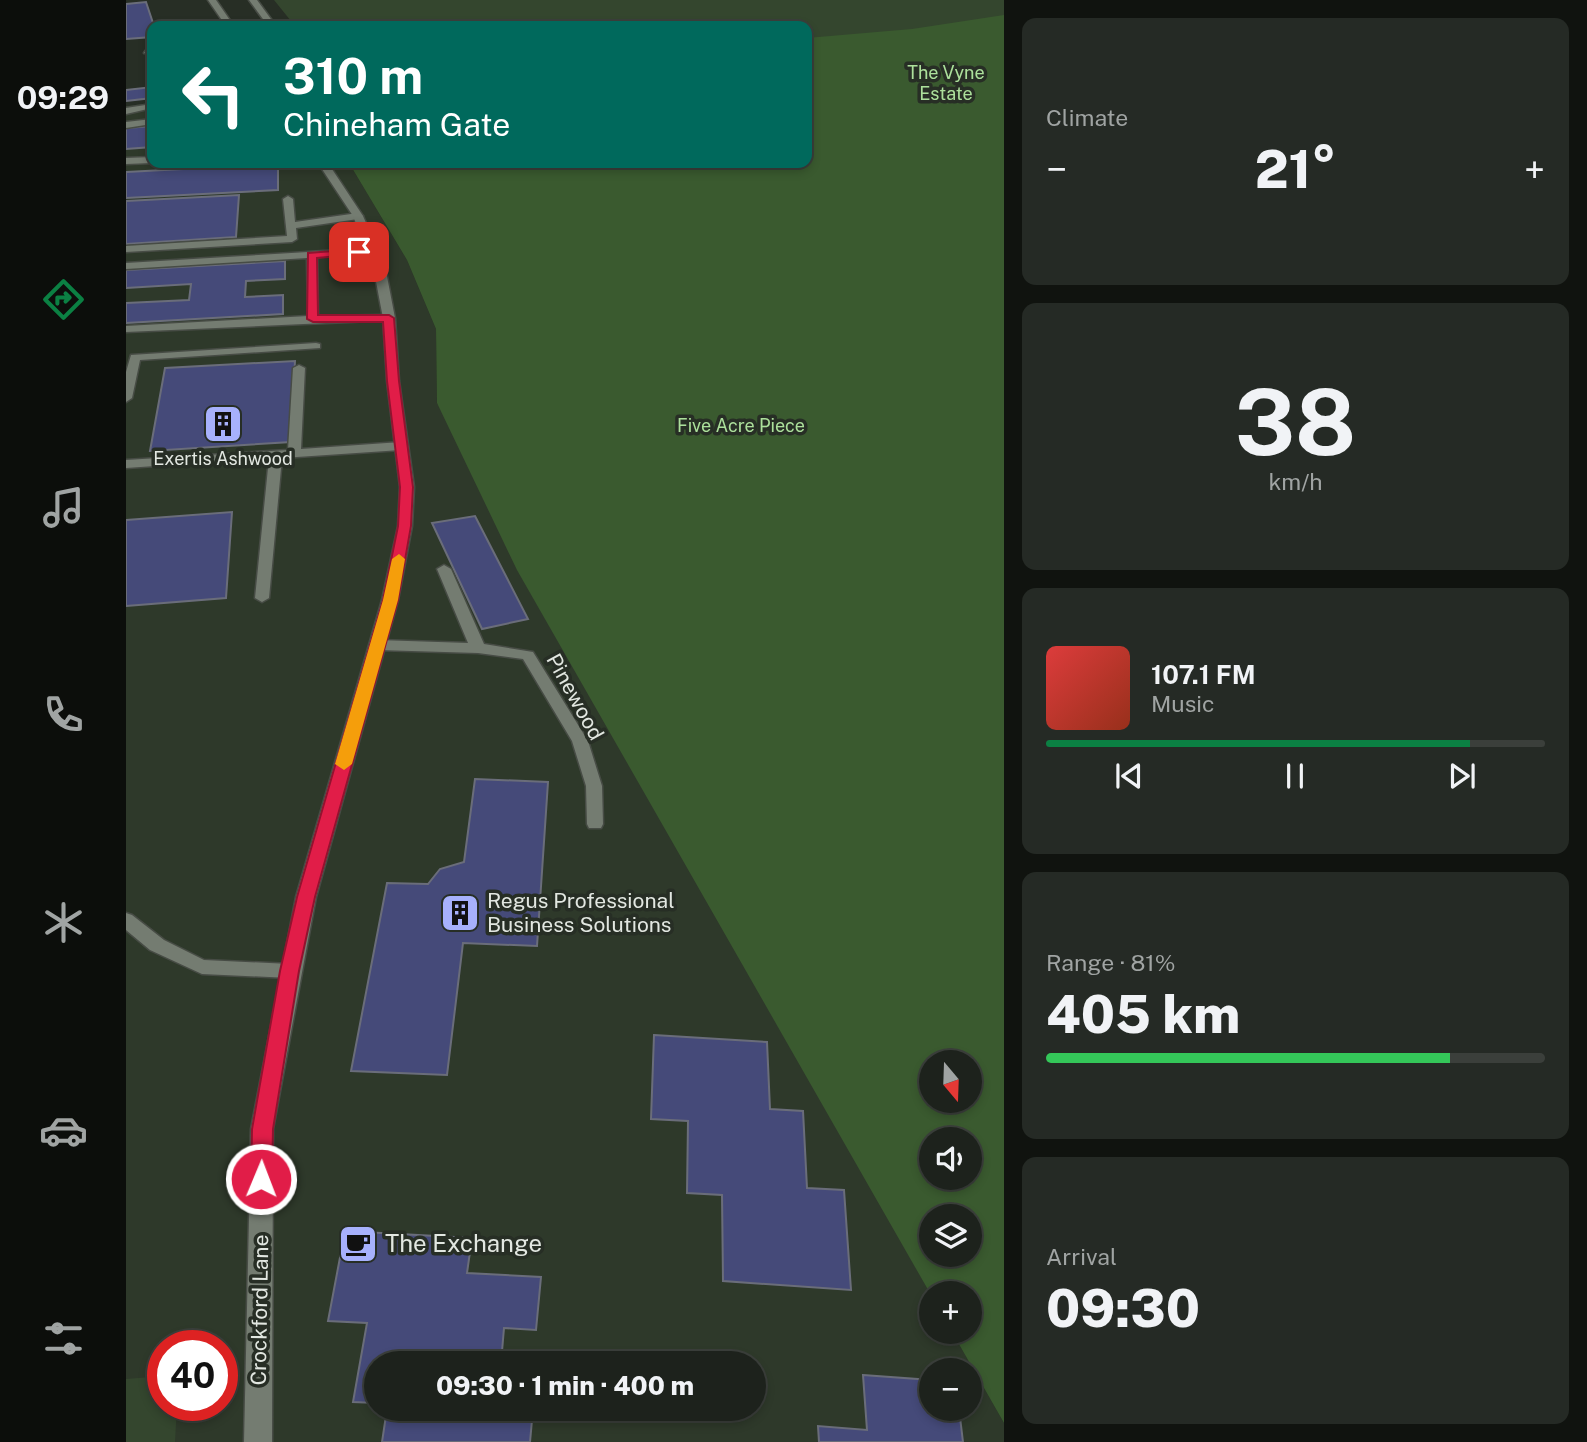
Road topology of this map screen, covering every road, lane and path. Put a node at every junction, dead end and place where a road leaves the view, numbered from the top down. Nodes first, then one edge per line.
1 (212, 0) edge
2 (253, 0) edge
3 (227, 21) edge
4 (268, 21) edge
5 (147, 107) edge
6 (126, 110) edge
7 (147, 123) edge
8 (126, 125) edge
9 (147, 160) edge
10 (126, 161) edge
11 (326, 168) edge
12 (288, 200) dead end
13 (358, 216) junction
14 (291, 226) junction
15 (126, 249) edge
16 (374, 251) junction
17 (312, 256) junction
18 (126, 266) edge
19 (389, 318) junction
20 (313, 319) junction
21 (126, 329) edge
22 (316, 346) dead end
23 (131, 357) edge
24 (299, 368) dead end
25 (126, 398) edge
26 (401, 446) junction
27 (293, 454) junction
28 (276, 455) junction
29 (126, 464) edge
30 (444, 569) dead end
31 (261, 598) dead end
32 (377, 646) junction
33 (478, 648) junction
34 (595, 824) dead end
35 (126, 920) edge
36 (290, 971) junction
37 (258, 1442) edge

1 - 3 street
2 - 4 street
5 - 6 lane
7 - 8 lane
9 - 10 lane
11 - 13 street, Crockford Lane
12 - 14 lane
13 - 14 lane
13 - 16 street, Crockford Lane
14 - 15 lane
16 - 17 lane
16 - 19 street, Crockford Lane
17 - 18 lane
17 - 20 lane
19 - 20 lane
19 - 26 street, Crockford Lane
20 - 21 lane
22 - 23 lane
23 - 25 lane
24 - 27 lane
26 - 27 lane
26 - 32 street, Crockford Lane
27 - 28 lane
28 - 29 lane
28 - 31 lane
30 - 33 lane
32 - 33 lane, Pinewood
32 - 36 street, Crockford Lane
33 - 34 lane, Pinewood
35 - 36 lane
36 - 37 street, Crockford Lane

